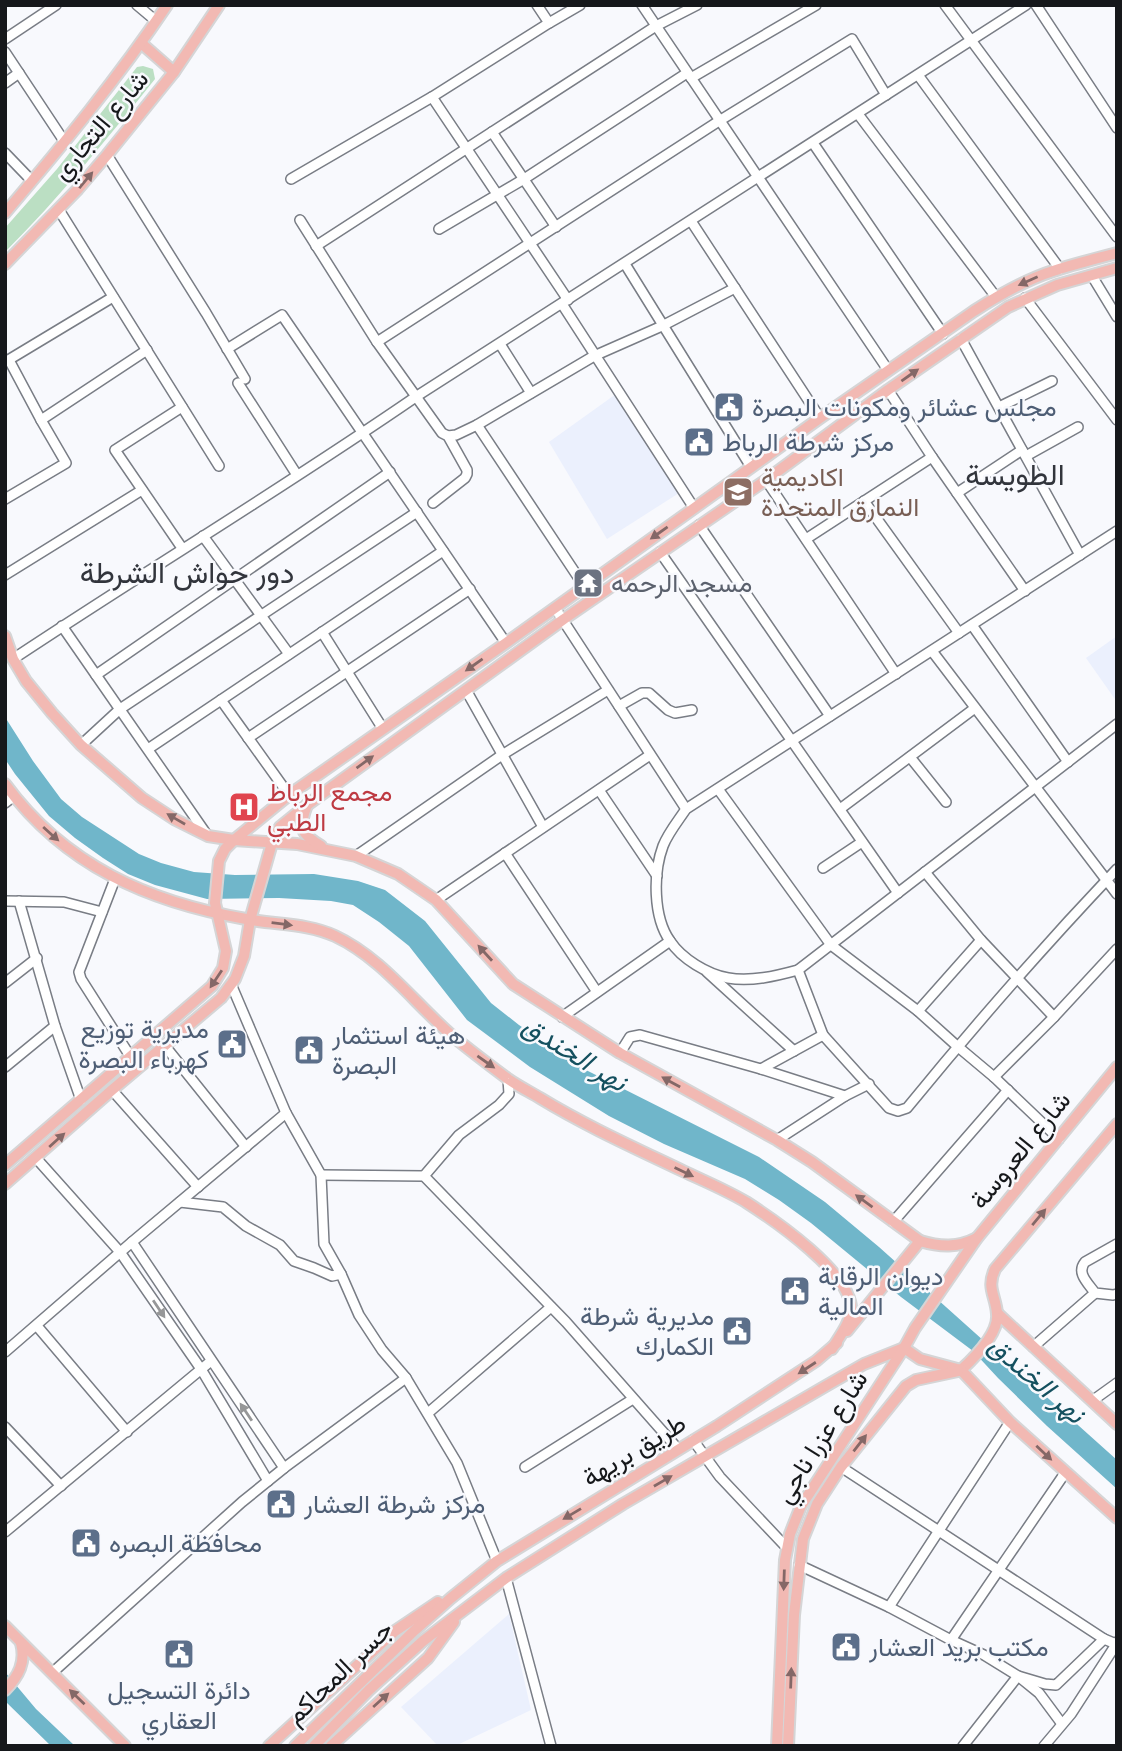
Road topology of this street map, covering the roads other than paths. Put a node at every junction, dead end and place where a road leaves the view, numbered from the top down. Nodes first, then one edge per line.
1 (56, 5) edge
2 (137, 5) edge
3 (167, 5) edge
4 (219, 5) edge
5 (537, 5) edge
6 (580, 5) edge
7 (642, 5) edge
8 (697, 5) edge
9 (816, 5) edge
10 (945, 5) edge
11 (1026, 5) edge
12 (1036, 5) edge
13 (156, 21) junction
14 (549, 23) junction
15 (656, 26) junction
16 (5, 39) edge
17 (971, 41) junction
18 (141, 43) junction
19 (5, 52) edge
20 (174, 72) junction
21 (19, 73) junction
22 (918, 75) junction
23 (689, 76) junction
24 (5, 83) edge
25 (886, 95) junction
26 (432, 97) junction
27 (858, 114) junction
28 (719, 121) junction
29 (1117, 128) edge
30 (492, 132) junction
31 (64, 141) junction
32 (813, 143) junction
33 (467, 148) junction
34 (5, 153) edge
35 (107, 155) junction
36 (524, 178) junction
37 (758, 178) junction
38 (290, 179) dead end
39 (32, 181) junction
40 (498, 194) junction
41 (59, 210) junction
42 (5, 213) edge
43 (300, 220) dead end
44 (691, 221) junction
45 (556, 227) junction
46 (439, 229) dead end
47 (1117, 237) edge
48 (530, 243) junction
49 (316, 246) junction
50 (1117, 253) edge
51 (5, 264) edge
52 (625, 264) junction
53 (1117, 268) edge
54 (1056, 270) junction
55 (1092, 276) junction
56 (1057, 285) junction
57 (735, 288) junction
58 (113, 297) junction
59 (996, 297) junction
60 (1025, 298) junction
61 (565, 302) junction
62 (1117, 317) edge
63 (662, 326) junction
64 (943, 334) junction
65 (961, 338) junction
66 (377, 342) junction
67 (500, 344) junction
68 (227, 349) junction
69 (146, 350) junction
70 (594, 356) junction
71 (7, 361) edge
72 (888, 370) junction
73 (1052, 381) dead end
74 (888, 390) junction
75 (531, 393) junction
76 (417, 396) junction
77 (182, 407) junction
78 (999, 407) junction
79 (824, 414) junction
80 (41, 420) junction
81 (1117, 420) edge
82 (477, 425) junction
83 (838, 426) junction
84 (1078, 427) dead end
85 (363, 433) junction
86 (448, 436) junction
87 (1024, 453) junction
88 (932, 457) junction
89 (219, 466) dead end
90 (751, 467) junction
91 (390, 472) junction
92 (297, 475) junction
93 (766, 480) junction
94 (142, 490) junction
95 (957, 493) junction
96 (5, 499) edge
97 (864, 501) junction
98 (433, 503) dead end
99 (694, 508) junction
100 (417, 512) junction
101 (699, 525) junction
102 (1117, 531) edge
103 (203, 536) junction
104 (806, 539) junction
105 (182, 548) junction
106 (443, 551) junction
107 (660, 552) junction
108 (1080, 555) junction
109 (5, 575) edge
110 (235, 579) junction
111 (584, 586) junction
112 (470, 589) junction
113 (1024, 591) junction
114 (555, 608) junction
115 (261, 616) junction
116 (564, 619) junction
117 (972, 625) junction
118 (62, 626) junction
119 (322, 632) junction
120 (959, 633) junction
121 (5, 636) edge
122 (506, 643) junction
123 (932, 651) junction
124 (289, 654) junction
125 (13, 659) junction
126 (347, 671) junction
127 (896, 674) junction
128 (96, 675) junction
129 (466, 690) junction
130 (608, 690) junction
131 (221, 700) junction
132 (619, 706) junction
133 (975, 708) junction
134 (120, 709) junction
135 (692, 710) dead end
136 (830, 716) junction
137 (1117, 724) edge
138 (383, 729) junction
139 (248, 738) junction
140 (792, 741) junction
141 (81, 745) junction
142 (148, 749) junction
143 (502, 755) junction
144 (650, 755) junction
145 (910, 757) junction
146 (1068, 762) junction
147 (5, 784) edge
148 (1035, 787) junction
149 (718, 789) junction
150 (599, 790) junction
151 (289, 795) junction
152 (10, 799) edge
153 (946, 802) dead end
154 (307, 804) junction
155 (686, 809) junction
156 (840, 809) junction
157 (543, 827) junction
158 (208, 836) junction
159 (234, 840) junction
160 (862, 842) junction
161 (272, 843) junction
162 (326, 850) junction
163 (505, 853) junction
164 (356, 856) junction
165 (823, 868) dead end
166 (1117, 869) edge
167 (925, 872) junction
168 (657, 876) junction
169 (115, 879) junction
170 (1106, 880) junction
171 (898, 893) junction
172 (1117, 894) edge
173 (436, 900) junction
174 (5, 901) edge
175 (19, 901) junction
176 (216, 908) junction
177 (102, 912) junction
178 (250, 920) junction
179 (670, 940) junction
180 (981, 940) junction
181 (831, 945) junction
182 (1117, 949) edge
183 (37, 958) junction
184 (702, 968) junction
185 (798, 970) junction
186 (1017, 978) junction
187 (5, 984) edge
188 (232, 984) junction
189 (597, 992) junction
190 (918, 1011) junction
191 (562, 1017) junction
192 (1054, 1017) junction
193 (55, 1026) junction
194 (823, 1035) junction
195 (165, 1046) junction
196 (957, 1046) junction
197 (794, 1051) junction
198 (620, 1053) junction
199 (133, 1054) junction
200 (144, 1063) junction
201 (5, 1067) edge
202 (1117, 1067) edge
203 (761, 1069) junction
204 (995, 1077) junction
205 (508, 1079) junction
206 (869, 1084) junction
207 (112, 1090) junction
208 (1008, 1090) junction
209 (845, 1096) junction
210 (80, 1100) junction
211 (286, 1113) junction
212 (1117, 1124) edge
213 (1059, 1139) junction
214 (777, 1140) junction
215 (27, 1147) junction
216 (246, 1147) junction
217 (36, 1158) junction
218 (5, 1166) edge
219 (321, 1175) junction
220 (424, 1176) junction
221 (5, 1184) edge
222 (198, 1187) junction
223 (180, 1202) junction
224 (893, 1222) junction
225 (977, 1238) junction
226 (920, 1241) junction
227 (132, 1242) junction
228 (1117, 1244) edge
229 (120, 1252) junction
230 (341, 1274) junction
231 (1095, 1293) junction
232 (1117, 1294) edge
233 (551, 1307) junction
234 (997, 1313) junction
235 (37, 1326) junction
236 (915, 1328) joint
237 (1032, 1347) junction
238 (904, 1348) junction
239 (832, 1349) junction
240 (5, 1352) edge
241 (211, 1361) junction
242 (201, 1369) junction
243 (961, 1370) junction
244 (406, 1378) junction
245 (1117, 1382) edge
246 (633, 1398) junction
247 (1092, 1401) junction
248 (428, 1413) junction
249 (1010, 1422) junction
250 (1117, 1424) edge
251 (5, 1427) edge
252 (127, 1432) junction
253 (693, 1440) junction
254 (678, 1449) junction
255 (705, 1457) junction
256 (525, 1467) dead end
257 (841, 1467) junction
258 (284, 1468) junction
259 (1065, 1473) junction
260 (268, 1481) junction
261 (61, 1486) junction
262 (1117, 1518) edge
263 (939, 1530) junction
264 (5, 1532) edge
265 (787, 1548) junction
266 (497, 1561) junction
267 (799, 1564) junction
268 (999, 1569) junction
269 (506, 1578) junction
270 (451, 1598) junction
271 (889, 1607) junction
272 (463, 1610) junction
273 (5, 1626) edge
274 (415, 1630) joint
275 (1104, 1639) junction
276 (951, 1640) junction
277 (20, 1641) junction
278 (423, 1641) joint
279 (1116, 1643) edge
280 (52, 1673) junction
281 (1018, 1676) junction
282 (5, 1690) edge
283 (1062, 1724) junction
284 (125, 1746) edge
285 (269, 1746) edge
286 (295, 1746) edge
287 (314, 1746) edge
288 (331, 1746) edge
289 (551, 1746) edge
290 (777, 1746) edge
291 (788, 1746) edge
292 (963, 1746) edge
293 (1044, 1746) edge

1 - 16 street
2 - 13 street
3 - 13 main road, شارع التجاري
4 - 20 main road, شارع التجاري
5 - 14 street
6 - 14 street
7 - 15 street
8 - 15 street
9 - 23 street
10 - 17 street
11 - 17 street
12 - 29 street
13 - 18 main road, شارع التجاري
14 - 26 street
15 - 23 street
15 - 30 street
17 - 22 street
17 - 47 street
18 - 20 main road
18 - 31 main road, شارع التجاري
19 - 21 street
20 - 35 main road, شارع التجاري
21 - 24 street
21 - 31 street
22 - 25 street
22 - 54 street
23 - 28 street
23 - 36 street
25 - 27 street
25 - 28 street
26 - 33 street
26 - 38 street
27 - 32 street
27 - 59 street
28 - 37 street
28 - 45 street
30 - 33 street
30 - 36 street
31 - 39 main road, شارع التجاري
32 - 37 street
32 - 64 street
33 - 40 street
33 - 49 street
34 - 39 street
41 -> 35 main road, شارع التجاري
35 - 68 street
36 - 40 street
36 - 45 street
37 - 44 street
37 - 72 street
39 - 42 main road, شارع التجاري
40 - 46 street
40 - 48 street
41 - 51 main road, شارع التجاري
41 - 58 street
43 - 49 street
44 - 52 street
44 - 57 street
45 - 48 street
48 - 61 street
48 - 66 street
49 - 66 street
50 - 54 main road
52 - 61 street
52 - 63 street
53 - 55 main road
54 - 56 main road
54 -> 59 main road
55 - 56 main road
55 - 62 street
56 - 60 main road
57 - 63 street
57 - 79 street
58 - 69 street
58 - 71 street
59 - 64 main road
60 - 65 main road
60 - 81 street
61 - 67 street
61 - 70 street
63 - 70 street
63 - 90 street
64 - 72 main road
74 -> 65 main road
65 - 78 street
66 - 76 street
67 - 75 street
67 - 76 street
68 - 85 street
68 - 92 street
69 - 77 street
69 - 80 street
70 - 75 street
70 - 99 street
71 - 80 street
72 - 79 main road
73 - 78 street
74 - 83 main road
74 - 88 street
75 - 82 street
76 - 85 street
76 - 86 street
77 - 89 street
77 - 94 street
78 - 87 street
79 - 83 main road
79 - 90 main road
80 - 96 street
82 - 86 street
82 - 111 street
83 - 93 main road
84 - 87 street
85 - 91 street
85 - 92 street
86 - 98 street
87 - 95 street
87 - 108 street
88 - 95 street
88 - 97 street
90 - 99 main road
91 - 100 street
91 - 110 street
92 - 103 street
93 - 101 main road
93 - 104 street
94 - 105 street
94 - 109 street
95 - 113 street
97 - 104 street
97 - 120 street
99 -> 111 main road
100 - 106 street
100 - 115 street
101 - 107 main road
101 - 136 street
102 - 108 street
103 - 105 street
103 - 110 street
104 - 127 street
105 - 118 street
106 - 112 street
106 - 119 street
107 - 116 main road
107 - 140 street
108 - 113 street
110 - 115 street
110 - 128 street
111 - 114 main road
112 - 122 street
112 - 126 street
113 - 117 street
114 - 116 street
114 - 122 main road
115 - 124 street
115 - 134 street
116 - 129 main road
116 - 130 street
117 - 120 street
117 - 146 street
118 - 125 street
118 - 128 street
119 - 124 street
119 - 126 street
120 - 123 street
121 - 125 main road
122 -> 138 main road
123 - 127 street
123 - 133 street
124 - 131 street
125 - 141 main road
126 - 138 street
126 - 139 street
127 - 136 street
128 - 134 street
129 - 143 street
154 -> 129 main road
130 - 132 street
130 - 143 street
131 - 139 street
131 - 142 street
132 - 135 street
132 - 144 street
133 - 145 street
133 - 148 street
134 - 141 street
134 - 142 street
136 - 140 street
137 - 146 street
138 - 151 main road
139 - 151 street
140 - 149 street
140 - 156 street
158 -> 141 main road
142 - 158 street
143 - 157 street
143 - 164 street
144 - 150 street
144 - 155 street
145 - 153 street
145 - 156 street
146 - 148 street
147 - 152 main road
148 - 167 street
148 - 170 street
149 - 155 street
149 - 181 street
150 - 157 street
150 - 168 street
151 - 159 main road
152 -> 169 main road
154 - 161 main road
154 - 162 main road
155 - 168 street
156 - 160 street
157 - 163 street
158 - 159 main road
159 - 161 main road
159 - 176 main road
160 - 165 street
160 - 171 street
161 - 162 main road
161 - 178 main road
162 - 164 main road
163 - 173 street
163 - 189 street
164 - 173 main road
166 - 170 street
167 - 171 street
167 - 180 street
168 - 179 street
169 - 176 main road
169 - 177 street
170 - 172 street
170 - 186 street
171 - 181 street
191 -> 173 main road
174 - 175 street
175 - 177 street
175 - 183 street
176 - 178 main road
176 -> 199 main road
177 - 199 street
178 - 188 main road
178 -> 205 main road
179 - 184 street
179 - 189 street
180 - 186 street
180 - 190 street
181 - 185 street
181 - 190 street
182 - 192 street
183 - 187 street
183 - 193 street
184 - 185 street
184 - 197 street
185 - 194 street
186 - 192 street
186 - 196 street
188 - 195 main road
188 - 211 street
189 - 191 street
190 - 196 street
191 - 198 main road
192 - 204 street
193 - 201 street
193 - 210 street
194 - 197 street
194 - 206 street
195 - 200 main road
195 - 216 street
196 - 204 street
196 - 206 street
197 - 203 street
198 - 203 street
214 -> 198 main road
199 - 200 main road
199 - 210 main road
200 - 207 main road
202 - 213 main road, شارع العروسة
203 - 209 street
204 - 208 street
205 - 220 street
205 -> 239 main road
206 - 209 street
217 -> 207 main road
207 - 222 street
208 - 213 street
208 - 224 street
209 - 214 street
210 - 215 main road
211 - 216 street
211 - 219 street
234 -> 212 main road
213 - 225 main road, شارع العروسة
224 -> 214 main road
215 - 217 main road
215 - 218 main road
216 - 222 street
217 - 221 main road
217 - 229 street
219 - 220 street
219 - 230 street
220 - 233 street
222 - 223 street
223 - 227 street
223 - 230 street
224 - 226 main road
225 - 226 main road
225 - 236 main road, شارع العروسة
226 - 239 main road, طريق بريهة
227 - 229 street
227 - 241 street
228 - 231 street
229 - 235 street
229 -> 242 street
230 - 244 street
231 - 232 street
231 - 237 street
233 - 246 street
233 - 248 street
234 - 237 main road
234 - 243 main road
235 - 240 street
235 - 252 street
236 - 238 main road, شارع عزرا ناجي
237 - 247 main road
238 - 243 main road
238 - 255 main road, طريق بريهة
238 - 265 main road, شارع عزرا ناجي
239 -> 253 main road, طريق بريهة
241 - 242 street
258 -> 241 street
242 - 252 street
242 - 260 street
243 - 249 main road
257 -> 243 main road, شارع عزرا ناجي
244 - 248 street
244 - 258 street
245 - 247 street
246 - 254 street
246 - 256 street
247 - 250 main road
248 - 266 street
249 -> 259 main road
249 - 263 street
251 - 261 street
252 - 261 street
253 - 254 main road, طريق بريهة
253 - 255 street
254 -> 266 main road, طريق بريهة
255 - 265 street
269 -> 255 main road, طريق بريهة
257 - 263 street
257 - 267 main road, شارع عزرا ناجي
258 - 260 street
259 - 262 main road
259 - 268 street
260 - 280 street
261 - 264 street
263 - 268 street
263 - 271 street
265 -> 290 main road, شارع عزرا ناجي
266 - 270 main road, طريق بريهة
267 - 271 street
291 -> 267 main road, شارع عزرا ناجي
268 - 275 street
268 - 276 street
269 - 272 main road, طريق بريهة
269 - 289 street
270 - 274 main road, طريق بريهة
270 - 285 main road
271 - 276 street
272 - 278 main road, طريق بريهة
288 -> 272 main road
273 - 277 main road
274 - 286 main road, جسر المحاكم
275 - 279 street
275 - 281 street
276 - 281 street
277 - 280 main road
277 - 282 main road
278 - 287 main road, جسر المحاكم
279 - 283 street
284 -> 280 main road
281 - 283 street
281 - 292 street
283 - 293 street

